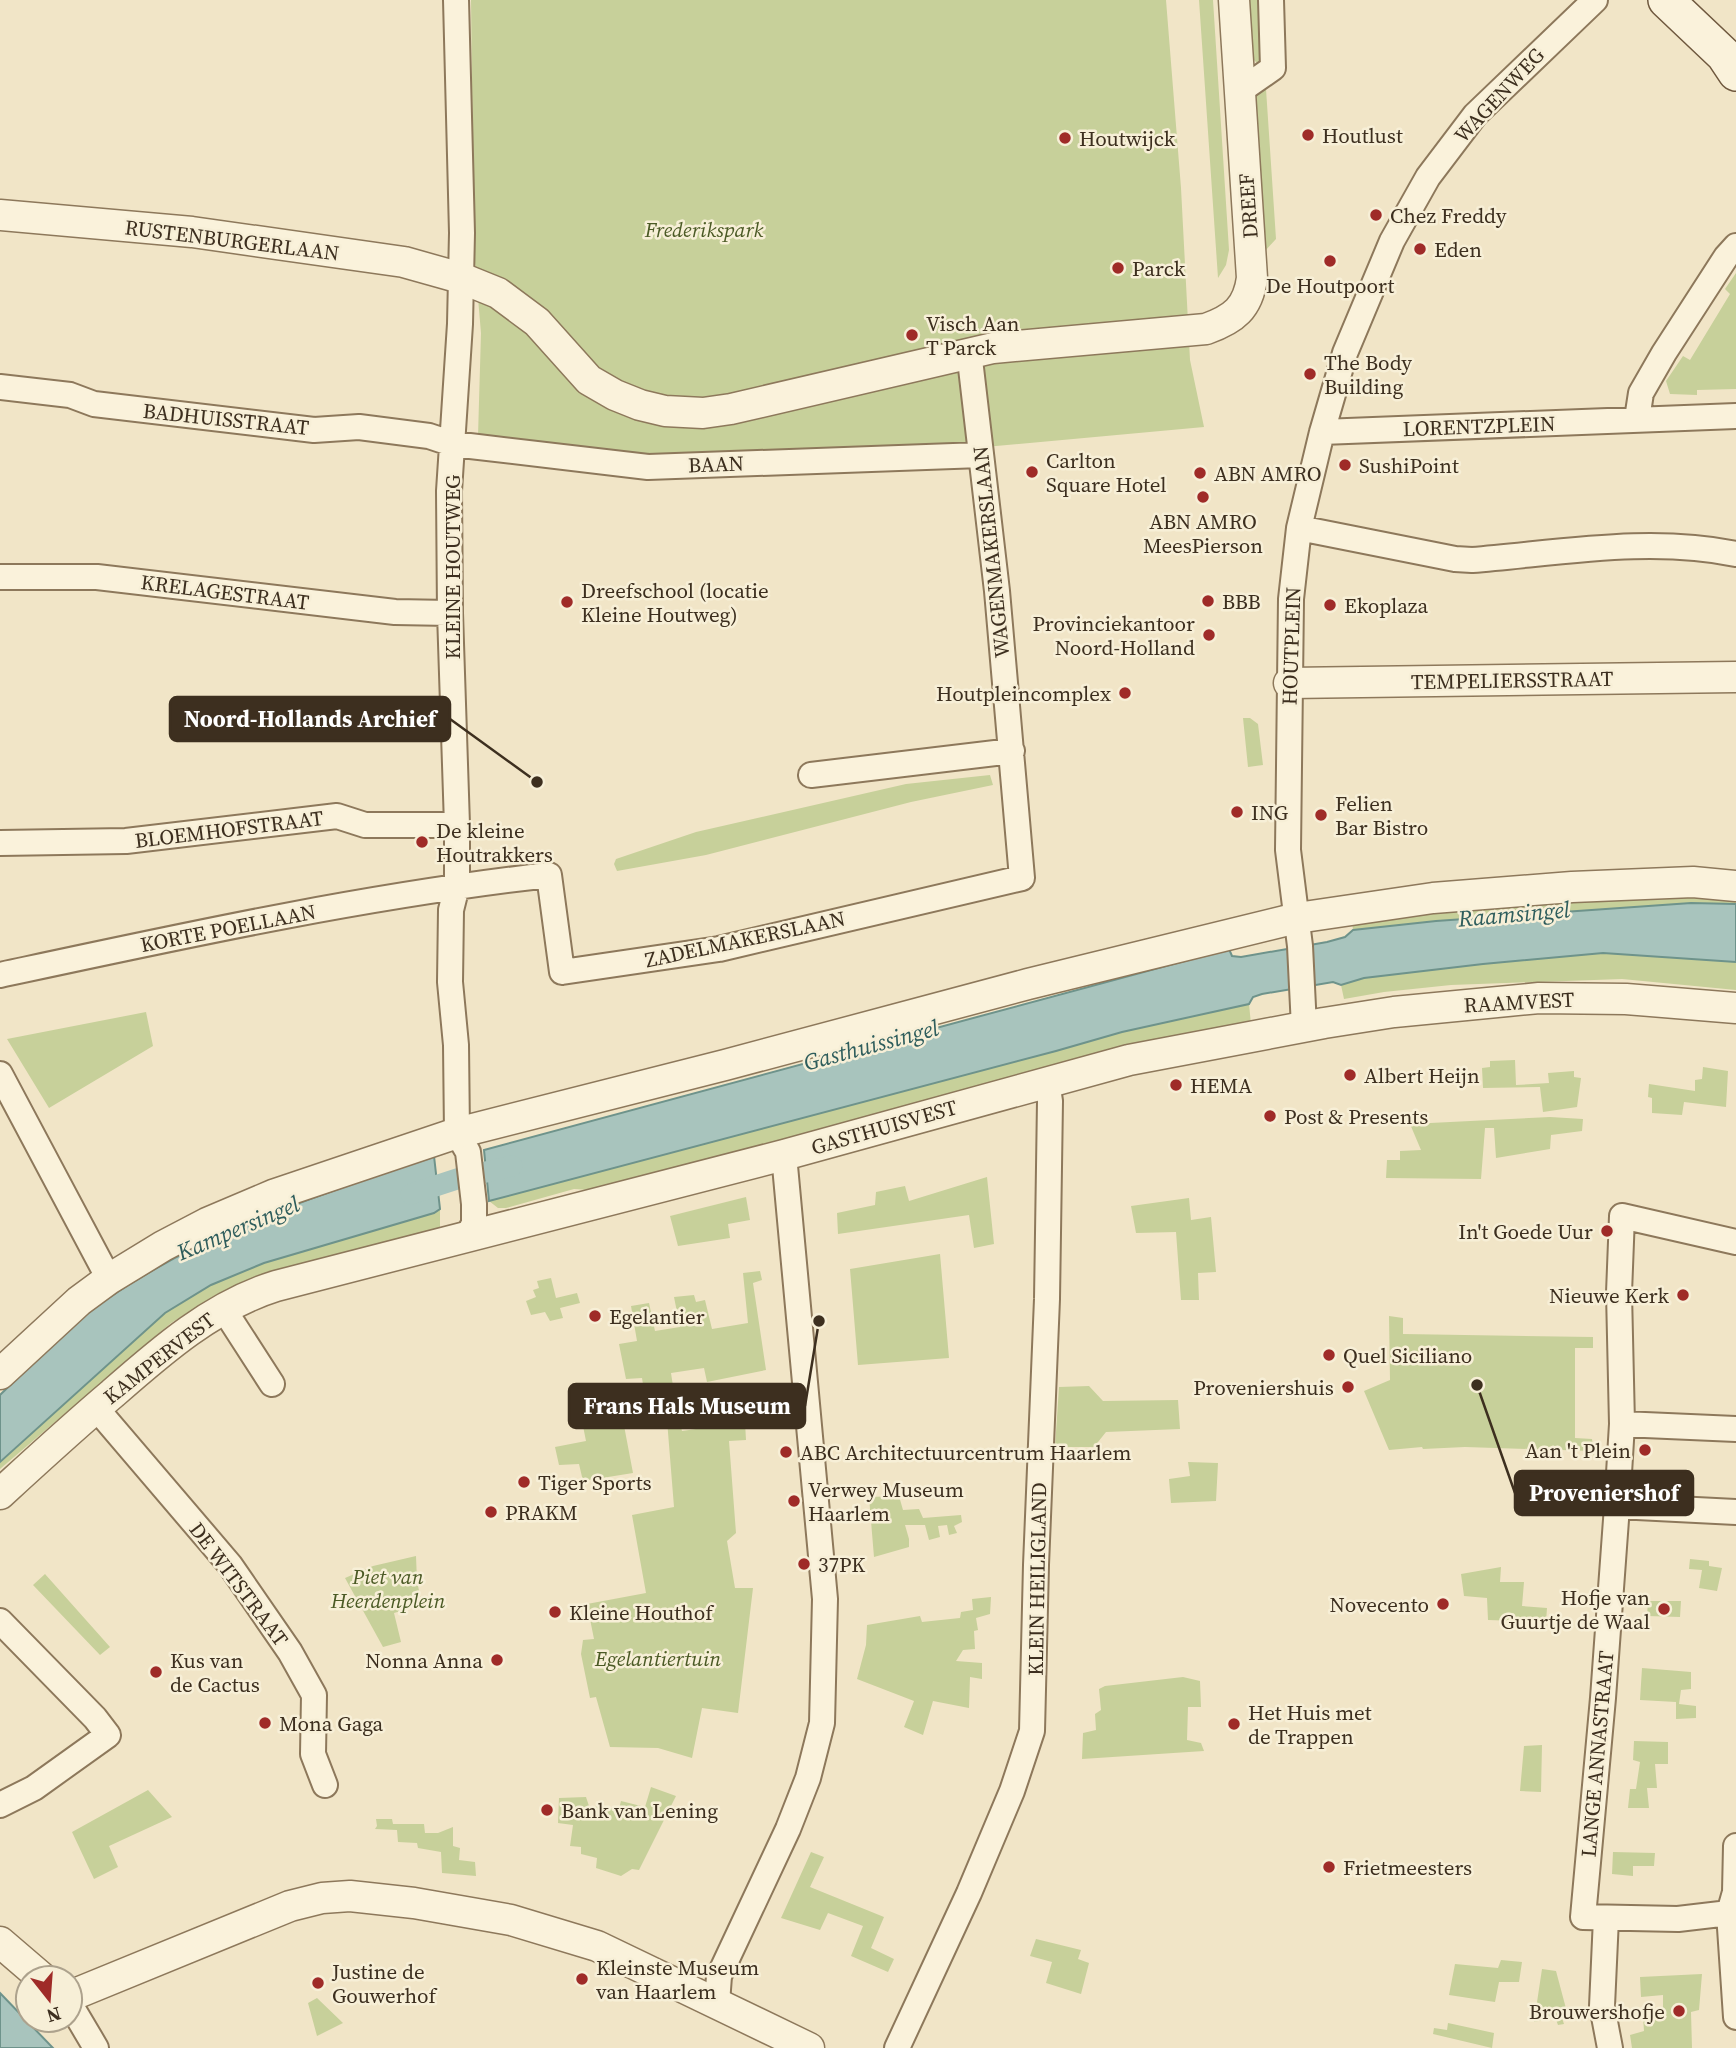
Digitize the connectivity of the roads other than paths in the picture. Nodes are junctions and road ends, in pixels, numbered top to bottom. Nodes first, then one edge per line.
1 (456, 0) edge
2 (1234, 0) edge
3 (1271, 0) edge
4 (1595, 0) edge
5 (1666, 0) edge
6 (1732, 63) edge
7 (1240, 91) junction
8 (0, 215) edge
9 (1736, 246) edge
10 (461, 278) junction
11 (1345, 353) joint
12 (967, 354) junction
13 (0, 387) edge
14 (1736, 416) edge
15 (1637, 419) junction
16 (1322, 432) junction
17 (453, 444) junction
18 (981, 455) junction
19 (1299, 528) junction
20 (1736, 554) edge
21 (0, 577) edge
22 (450, 613) junction
23 (1736, 677) edge
24 (1289, 683) junction
25 (1012, 751) junction
26 (811, 775) dead end
27 (457, 825) junction
28 (0, 843) edge
29 (549, 875) joint
30 (1022, 878) joint
31 (457, 886) junction
32 (1736, 886) edge
33 (1298, 932) junction
34 (0, 975) edge
35 (1736, 1008) edge
36 (1304, 1027) junction
37 (0, 1073) edge
38 (1046, 1082) junction
39 (462, 1142) junction
40 (784, 1155) junction
41 (467, 1238) junction
42 (1736, 1242) edge
43 (109, 1279) junction
44 (225, 1307) junction
45 (0, 1374) edge
46 (272, 1384) dead end
47 (96, 1408) junction
48 (1622, 1424) junction
49 (1736, 1429) edge
50 (0, 1494) edge
51 (1617, 1506) junction
52 (1736, 1512) edge
53 (0, 1620) edge
54 (325, 1785) dead end
55 (0, 1805) edge
56 (1736, 1846) edge
57 (1733, 1899) edge
58 (1594, 1918) junction
59 (0, 1942) edge
60 (0, 1963) edge
61 (26, 1964) edge
62 (14, 1976) edge
63 (84, 1990) edge
64 (717, 2003) junction
65 (1736, 2003) edge
66 (1736, 2017) edge
67 (84, 2028) edge
68 (96, 2048) edge
69 (809, 2048) edge
70 (897, 2048) edge
71 (1610, 2048) edge

1 - 10 street, KLEINE HOUTWEG
2 - 7 street, DREEF
3 - 7 street
4 - 11 street, WAGENWEG
5 - 6 main road
7 - 12 street, DREEF
8 - 10 street, RUSTENBURGERLAAN
9 - 15 street
10 - 12 street
10 - 17 street, KLEINE HOUTWEG
11 - 16 street, HOUTPLEIN
12 - 18 street, WAGENMAKERSLAAN
13 - 17 street, BADHUISSTRAAT
14 - 15 street, LORENTZPLEIN
15 - 16 street, LORENTZPLEIN
16 - 19 street, HOUTPLEIN
17 - 18 street, BAAN
17 - 22 street, KLEINE HOUTWEG
18 - 25 street, WAGENMAKERSLAAN
19 - 20 street
19 - 24 street, HOUTPLEIN
21 - 22 street, KRELAGESTRAAT
22 - 27 street, KLEINE HOUTWEG
23 - 24 street, TEMPELIERSSTRAAT
24 - 33 street, HOUTPLEIN
25 - 26 street
25 - 30 street, WAGENMAKERSLAAN
27 - 28 street, BLOEMHOFSTRAAT
27 - 31 street, KLEINE HOUTWEG
29 - 30 street, ZADELMAKERSLAAN
29 - 31 street, KORTE POELLAAN
31 - 34 street, KORTE POELLAAN
31 - 39 street, KLEINE HOUTWEG
32 - 33 street
33 - 36 street, HOUTPLEIN
33 - 39 street
35 - 36 street, RAAMVEST
36 - 38 street, GASTHUISVEST
37 - 43 street
38 - 40 street, GASTHUISVEST
38 - 70 street, KLEIN HEILIGLAND
39 - 41 street, KLEINE HOUTWEG
39 - 43 street
40 - 41 street, GASTHUISVEST
40 - 64 street
41 - 44 street, KAMPERVEST
42 - 48 street, LANGE ANNASTRAAT
43 - 45 street
44 - 46 street
44 - 47 street, KAMPERVEST
47 - 50 street, KAMPERVEST
47 - 54 street, DE WITSTRAAT
48 - 49 street
48 - 51 street, LANGE ANNASTRAAT
51 - 52 street
51 - 58 street, LANGE ANNASTRAAT
53 - 55 street
56 - 57 street
57 - 58 street
57 - 65 street
58 - 71 street, LANGE ANNASTRAAT
59 - 61 street
60 - 62 street
63 - 64 street
64 - 69 street
65 - 66 street
67 - 68 street

